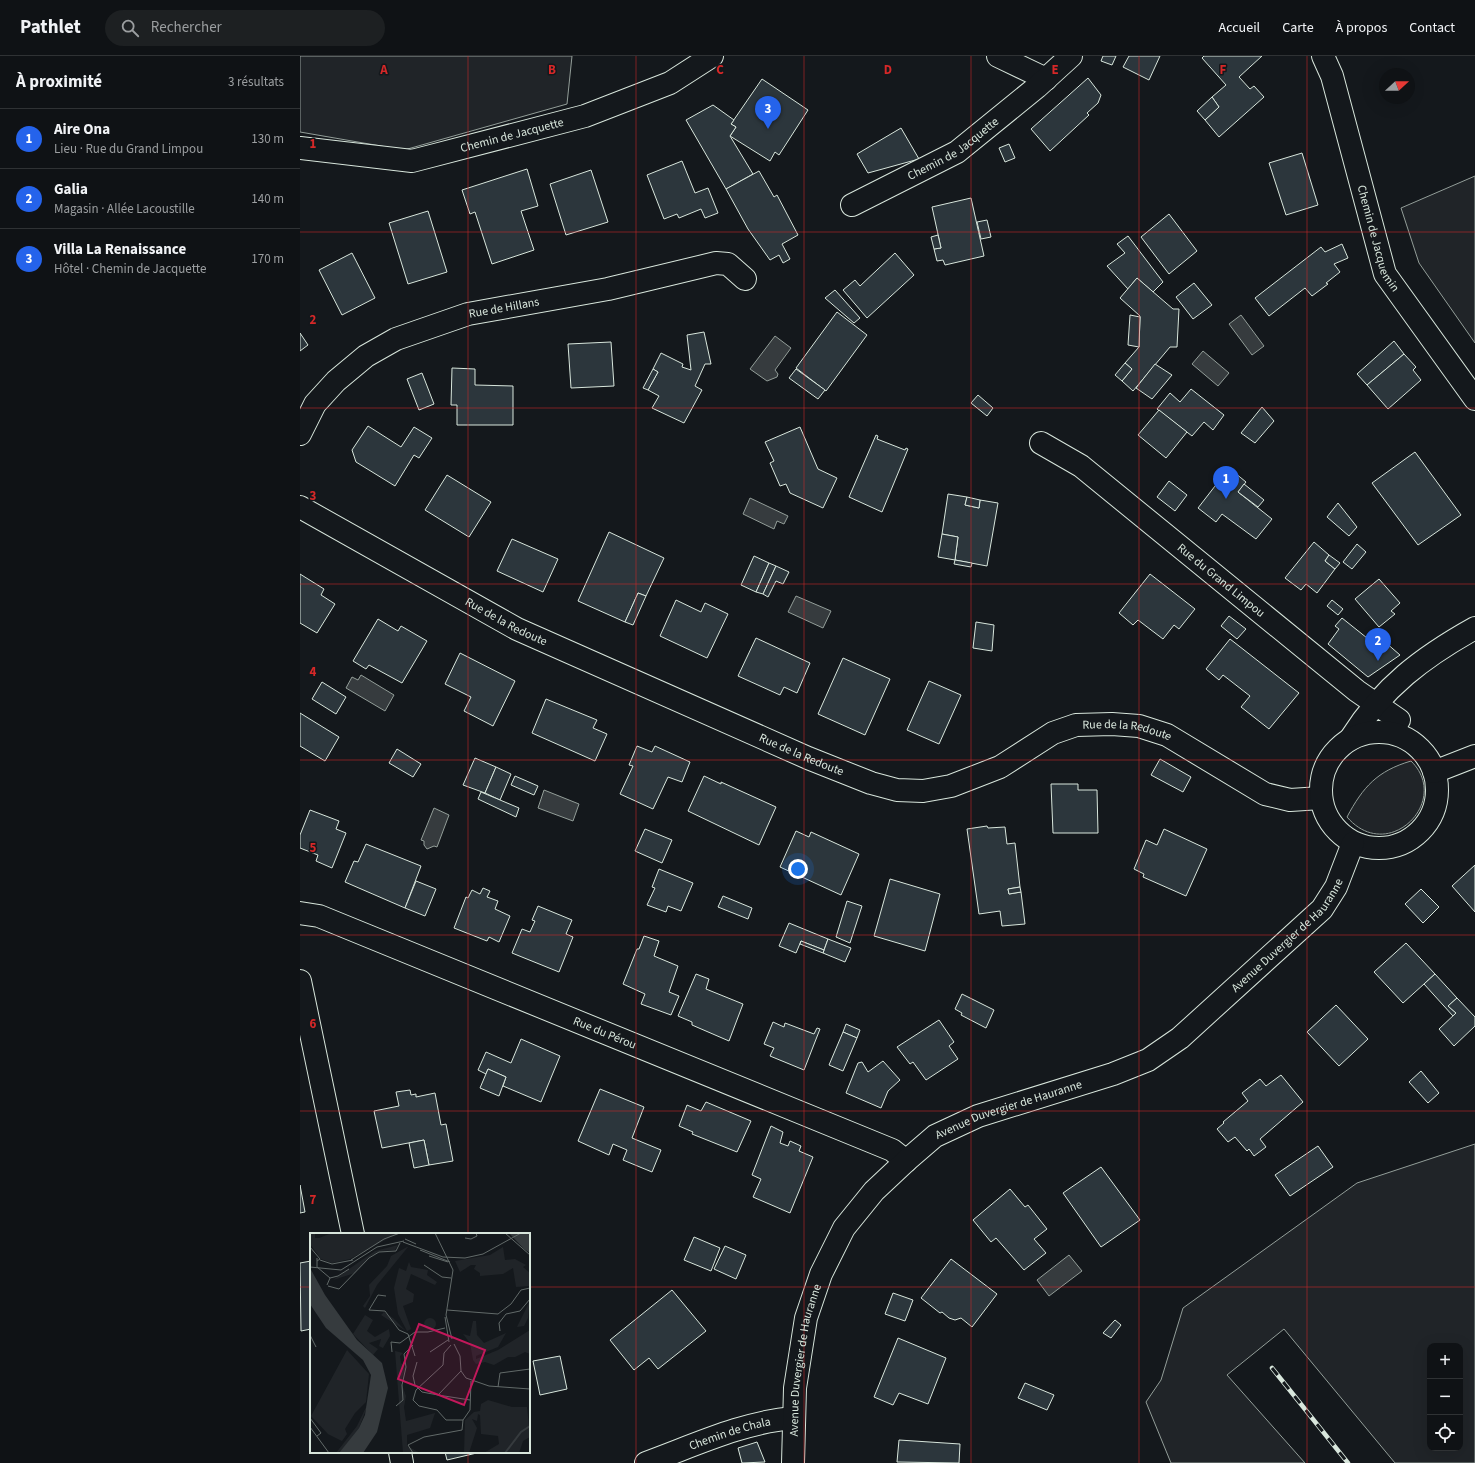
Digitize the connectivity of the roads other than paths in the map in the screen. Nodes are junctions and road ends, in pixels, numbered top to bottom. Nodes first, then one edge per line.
1 (712, 56) edge
2 (998, 56) edge
3 (1071, 56) edge
4 (1323, 56) edge
5 (1046, 80) junction
6 (300, 148) edge
7 (852, 205) dead end
8 (745, 279) dead end
9 (1475, 399) edge
10 (300, 434) edge
11 (1041, 443) dead end
12 (300, 507) edge
13 (1475, 628) edge
14 (1408, 672) junction
15 (1375, 704) junction
16 (1400, 728) junction
17 (1351, 738) junction
18 (1475, 756) edge
19 (1434, 772) junction
20 (1321, 798) junction
21 (1353, 843) junction
22 (300, 913) edge
23 (300, 981) edge
24 (906, 1161) junction
25 (353, 1233) edge
26 (793, 1418) junction
27 (400, 1453) edge
28 (402, 1463) edge
29 (646, 1463) edge
30 (793, 1463) edge

1 - 6 street, Chemin de Jacquette
2 - 5 street
3 - 5 street, Chemin de Jacquette
4 - 9 street, Chemin de Jacquemin
5 - 7 street, Chemin de Jacquette
8 - 10 street, Rue de Hillans
11 - 15 street, Rue du Grand Limpou
12 - 20 street, Rue de la Redoute
13 - 14 street
14 - 15 street
14 - 16 street
15 - 16 street, Rue du Grand Limpou
15 - 17 street
16 - 17 street
16 - 19 street
17 - 20 street
18 - 19 street
19 - 21 street
20 - 21 street
21 - 24 street, Avenue Duvergier de Hauranne
22 - 24 street, Rue du Pérou
23 - 25 street
24 - 26 street, Avenue Duvergier de Hauranne
26 - 29 street, Chemin de Chala
26 - 30 street, Avenue Duvergier de Hauranne
27 - 28 street

